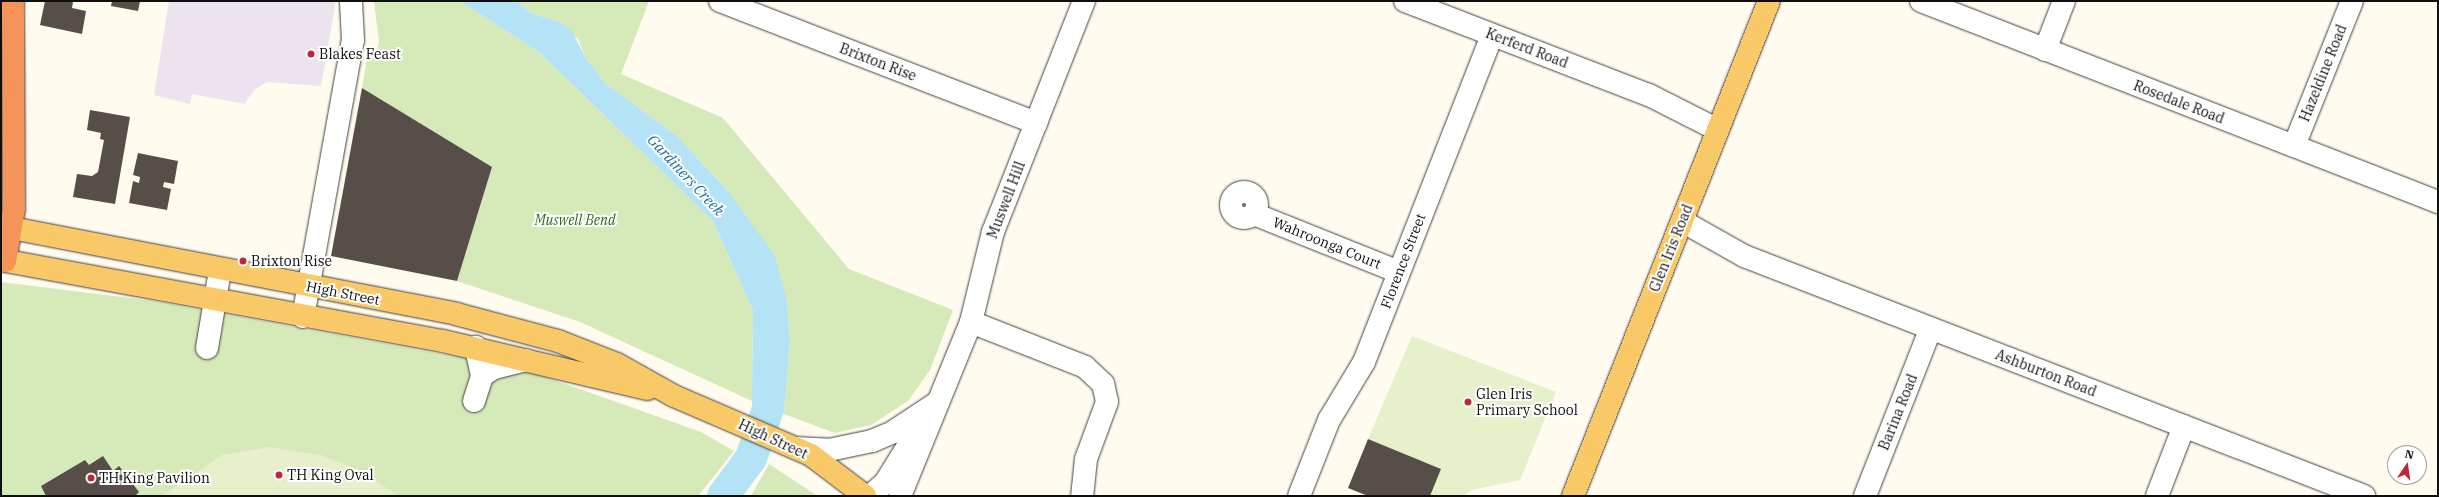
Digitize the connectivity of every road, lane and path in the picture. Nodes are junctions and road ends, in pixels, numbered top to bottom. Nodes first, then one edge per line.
1 (13, 1) edge
2 (351, 1) edge
3 (720, 1) edge
4 (1084, 1) edge
5 (1405, 1) edge
6 (1769, 1) edge
7 (1921, 1) edge
8 (2064, 1) edge
9 (2352, 1) edge
10 (1492, 35) junction
11 (2045, 50) junction
12 (1721, 121) junction
13 (1036, 123) junction
14 (2294, 146) junction
15 (2438, 202) edge
16 (1254, 214) dead end
17 (6, 227) edge
18 (1678, 230) junction
19 (3, 261) edge
20 (220, 270) junction
21 (1400, 272) junction
22 (306, 286) junction
23 (215, 301) junction
24 (303, 317) junction
25 (970, 322) junction
26 (1931, 328) junction
27 (476, 347) junction
28 (207, 348) dead end
29 (526, 360) junction
30 (482, 376) junction
31 (674, 396) junction
32 (474, 401) dead end
33 (938, 402) junction
34 (2184, 426) junction
35 (788, 444) junction
36 (1302, 490) edge
37 (865, 496) edge
38 (870, 496) edge
39 (900, 496) edge
40 (1082, 496) edge
41 (1573, 496) edge
42 (1865, 496) edge
43 (2157, 496) edge
44 (2364, 496) edge

1 - 17 highway
2 - 22 street
3 - 13 street, Brixton Rise
4 - 13 street, Muswell Hill
5 - 10 street, Kerferd Road
6 - 12 main road, Glen Iris Road
7 - 11 street, Rosedale Road
8 - 11 street
9 - 14 street, Hazeldine Road
10 - 12 street, Kerferd Road
10 - 21 street, Florence Street
11 - 14 street, Rosedale Road
12 - 18 main road, Glen Iris Road
13 - 25 street, Muswell Hill
14 - 15 street, Rosedale Road
16 - 21 street, Wahroonga Court
17 - 19 highway
17 - 20 main road, High Street
18 - 26 street, Ashburton Road
18 - 41 main road, Glen Iris Road
19 - 23 main road, High Street
20 - 22 main road, High Street
20 - 23 street
21 - 36 street, Florence Street
22 - 24 street
22 - 31 main road, High Street
23 - 24 main road, High Street
23 - 28 street
24 - 27 main road, High Street
25 - 33 street, Muswell Hill
25 - 40 street
26 - 34 street, Ashburton Road
26 - 42 street, Barina Road
27 - 29 main road, High Street
27 - 30 street
29 - 30 street
29 - 31 main road, High Street
30 - 32 street
31 - 35 main road, High Street
33 - 35 street
33 - 38 street, Muswell Hill
33 - 39 street, Muswell Hill
34 - 43 street
34 - 44 street, Ashburton Road
35 - 37 main road, High Street

